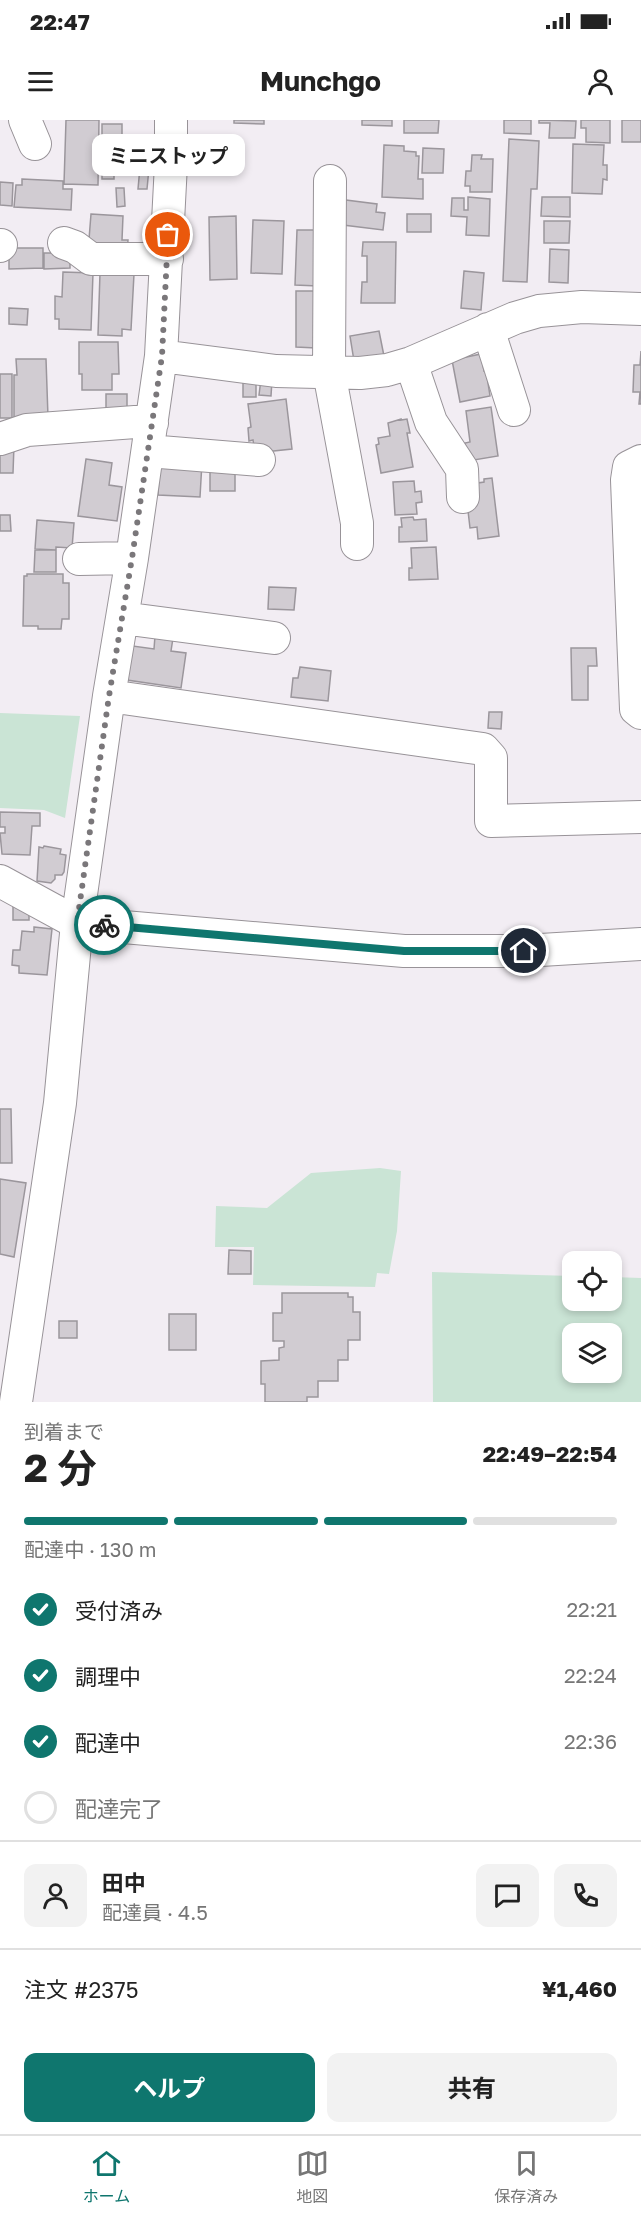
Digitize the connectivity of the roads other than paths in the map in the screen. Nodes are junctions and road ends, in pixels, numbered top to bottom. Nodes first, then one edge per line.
1 (171, 120) edge
2 (330, 181) dead end
3 (64, 243) dead end
4 (166, 259) junction
5 (641, 309) edge
6 (488, 329) junction
7 (162, 356) junction
8 (411, 363) junction
9 (329, 372) junction
10 (514, 410) dead end
11 (150, 437) junction
12 (0, 439) edge
13 (259, 460) dead end
14 (641, 460) edge
15 (471, 478) dead end
16 (357, 544) dead end
17 (132, 558) junction
18 (79, 560) dead end
19 (122, 618) junction
20 (274, 638) dead end
21 (637, 639) edge
22 (109, 696) junction
23 (641, 713) edge
24 (641, 817) edge
25 (0, 880) edge
26 (77, 923) junction
27 (641, 944) edge
28 (16, 1402) edge

1 - 4 street
2 - 9 street
3 - 4 street
4 - 7 street
5 - 6 street
6 - 8 street
6 - 10 street
7 - 9 street
7 - 11 street
8 - 9 street
8 - 15 street
9 - 16 street
11 - 12 street
11 - 13 street
11 - 17 street
14 - 21 street
17 - 18 street
17 - 19 street
19 - 20 street
19 - 22 street
21 - 23 street
22 - 24 street
22 - 26 street
25 - 26 street
26 - 27 street
26 - 28 street

